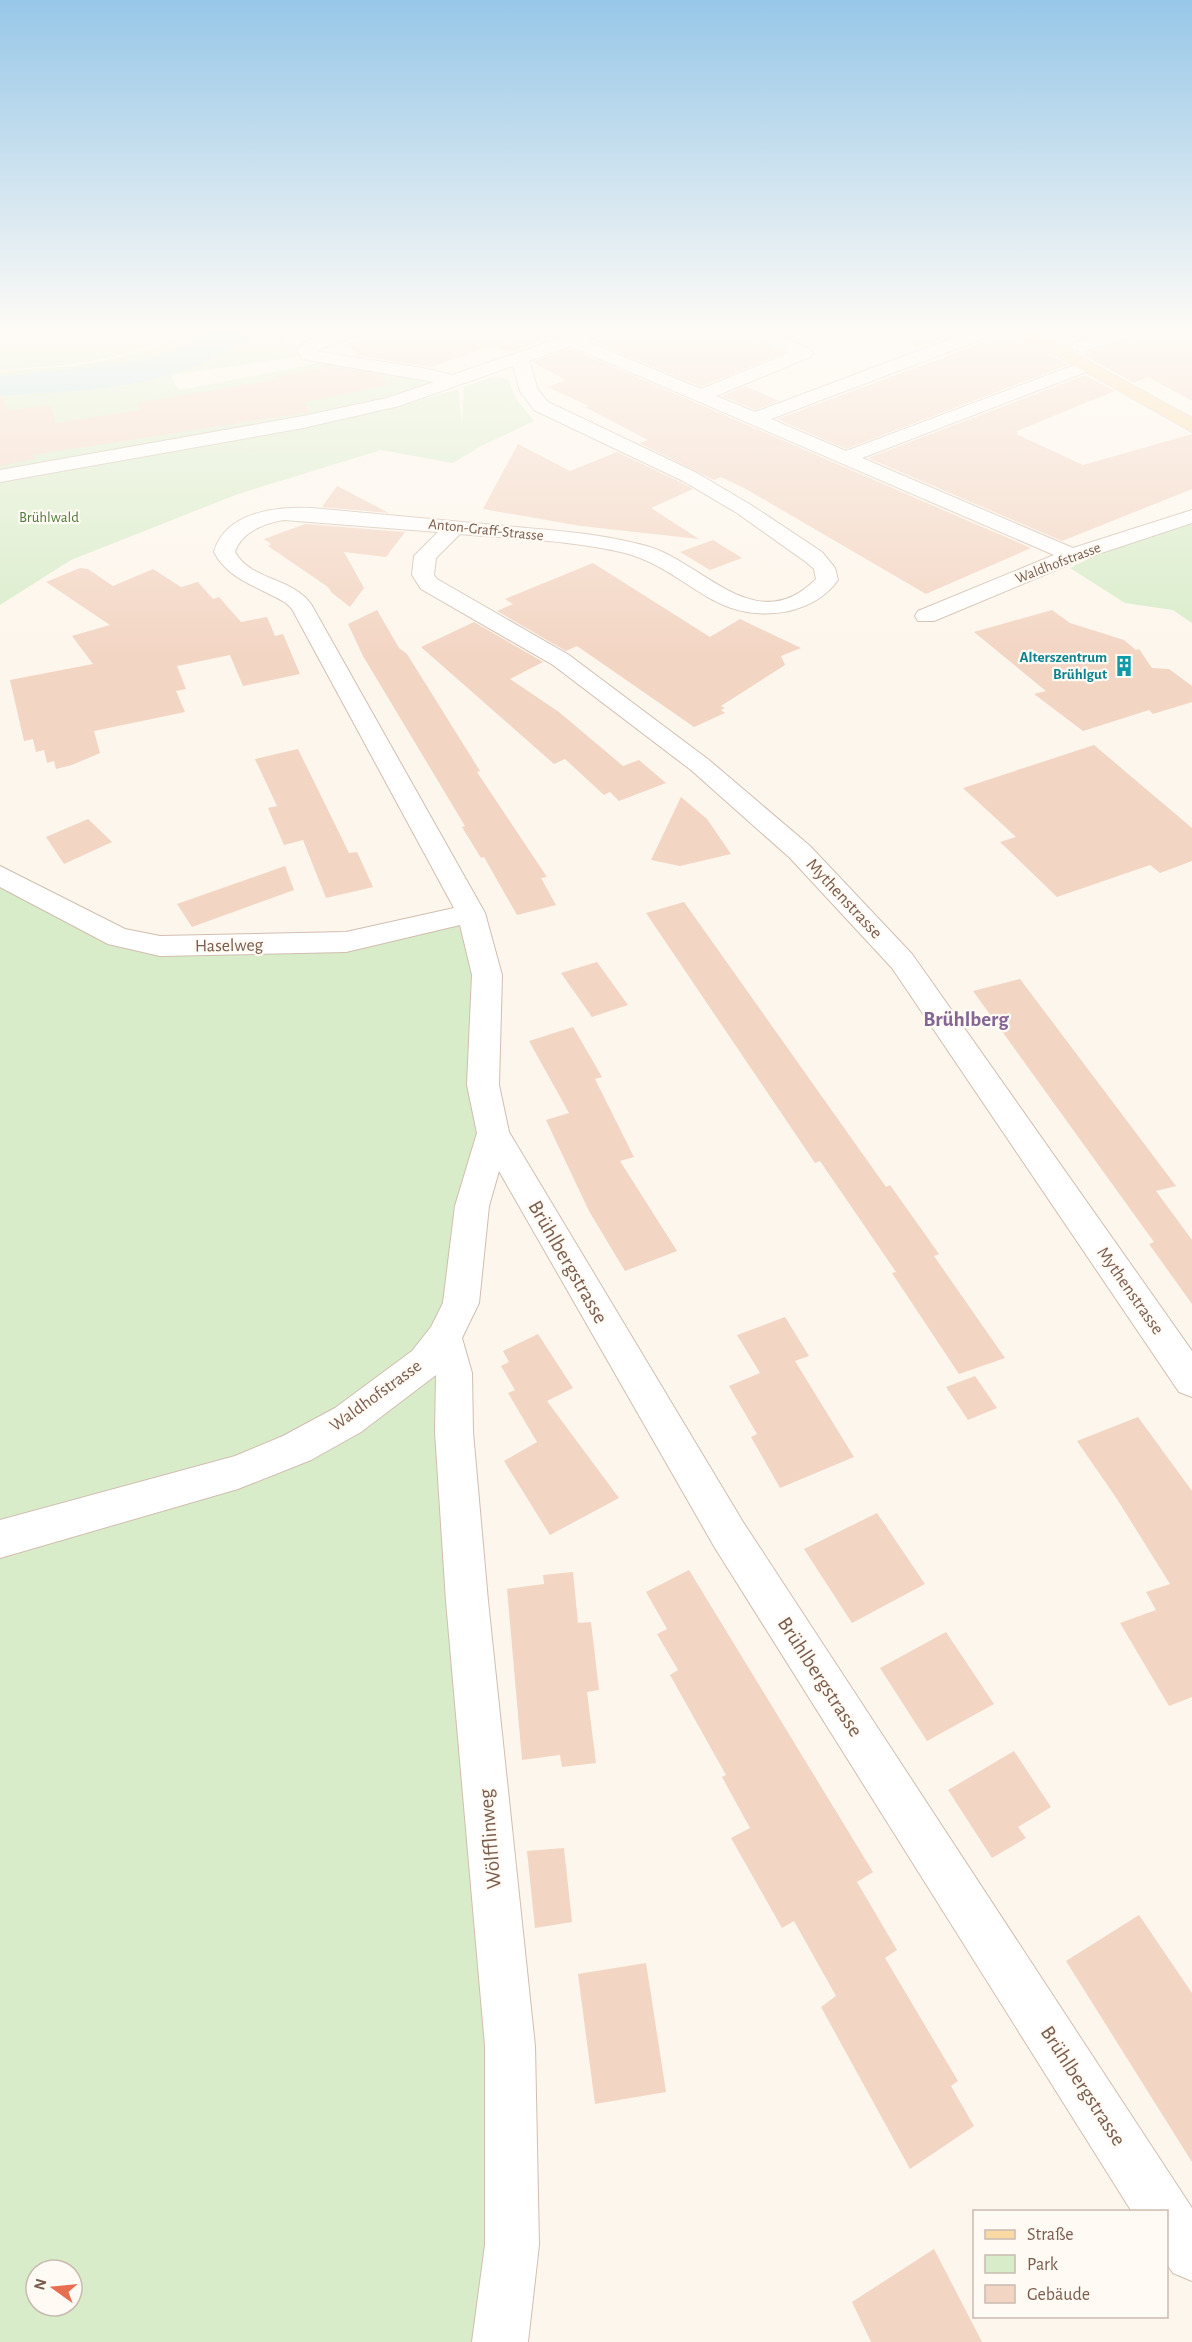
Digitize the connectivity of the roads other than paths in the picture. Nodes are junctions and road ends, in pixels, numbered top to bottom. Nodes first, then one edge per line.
1 (206, 439) edge
2 (612, 439) edge
3 (800, 439) edge
4 (896, 439) edge
5 (845, 459) junction
6 (0, 476) edge
7 (1192, 516) edge
8 (456, 527) junction
9 (1072, 555) junction
10 (926, 616) dead end
11 (0, 875) edge
12 (471, 913) junction
13 (487, 1031) joint
14 (493, 1133) junction
15 (444, 1338) junction
16 (1192, 1381) edge
17 (0, 1539) edge
18 (1162, 2210) edge
19 (1168, 2218) edge
20 (1192, 2254) edge
21 (500, 2342) edge

1 - 6 street
2 - 8 street, Anton-Graff-Strasse
3 - 5 street
4 - 5 street
5 - 9 street
7 - 9 street, Waldhofstrasse
8 - 12 street, Anton-Graff-Strasse
8 - 16 street, Mythenstrasse
9 - 10 street, Waldhofstrasse
11 - 12 street, Haselweg
12 - 13 street, Anton-Graff-Strasse
13 - 14 street, Waldhofstrasse
14 - 15 street, Waldhofstrasse
14 - 18 street, Brühlbergstrasse
15 - 17 street, Waldhofstrasse
15 - 21 street, Wölfflinweg
19 - 20 street

